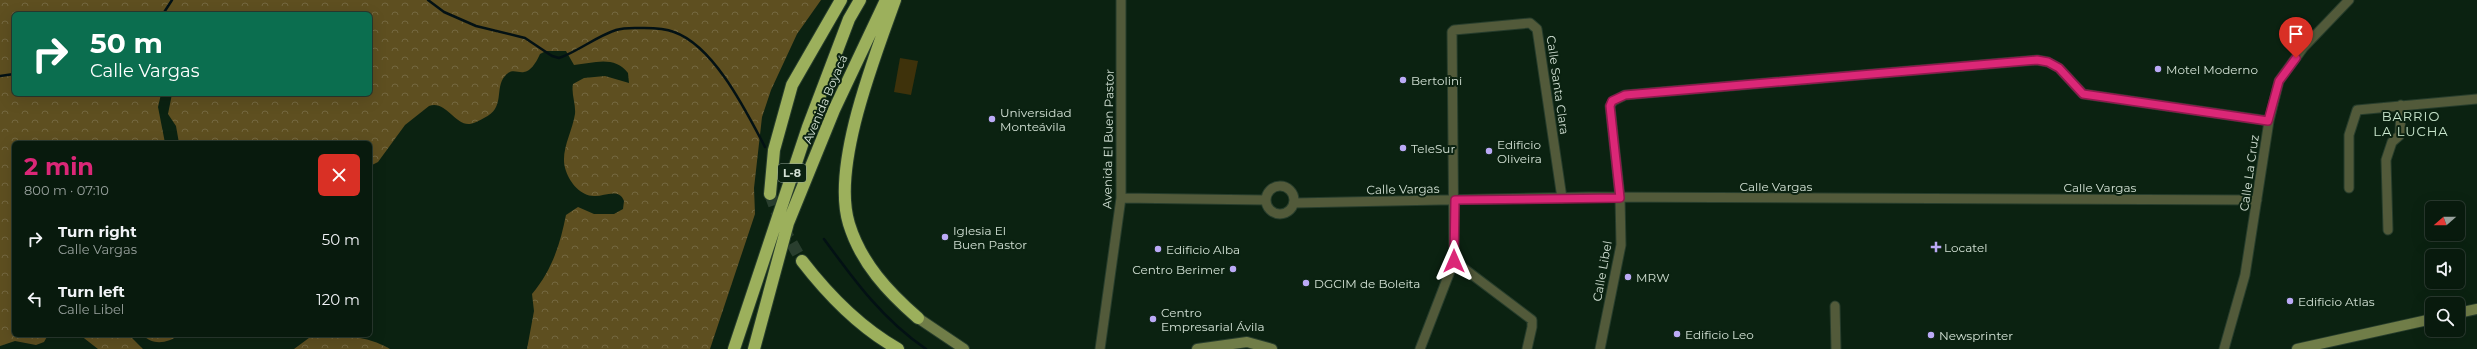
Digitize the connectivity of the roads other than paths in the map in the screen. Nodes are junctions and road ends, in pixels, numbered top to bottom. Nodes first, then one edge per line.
1 (841, 0) edge
2 (860, 0) edge
3 (886, 0) edge
4 (895, 0) edge
5 (1121, 0) edge
6 (2349, 0) edge
7 (2477, 100) edge
8 (2401, 105) junction
9 (2268, 121) junction
10 (2350, 188) dead end
11 (770, 194) tunnel mouth
12 (1121, 198) junction
13 (1562, 198) junction
14 (1620, 198) junction
15 (1265, 200) junction
16 (1455, 200) junction
17 (2257, 200) junction
18 (1294, 203) junction
19 (2388, 230) dead end
20 (802, 261) tunnel mouth
21 (1454, 261) junction
22 (1835, 306) dead end
23 (2477, 309) edge
24 (2465, 312) edge
25 (918, 318) joint
26 (2425, 321) edge
27 (734, 349) edge
28 (754, 349) edge
29 (898, 349) edge
30 (964, 349) edge
31 (1100, 349) edge
32 (1197, 349) edge
33 (1272, 349) edge
34 (1420, 349) edge
35 (1527, 349) edge
36 (1600, 349) edge
37 (1836, 349) edge
38 (2224, 349) edge
39 (2297, 349) edge

1 - 11 highway
2 - 27 highway, Avenida Boyacá / L-8
3 - 28 highway, Avenida Boyacá / L-8
4 - 25 highway
5 - 12 street, Avenida El Buen Pastor
6 - 9 street, Calle La Cruz
7 - 8 street
8 - 10 street
8 - 19 street
9 - 14 street, Calle Libel
9 - 17 street, Calle La Cruz
12 - 15 street
12 - 31 street, Avenida El Buen Pastor
13 - 14 street, Calle Vargas
13 - 16 street, Calle Vargas
13 - 16 street, Calle Santa Clara
14 - 17 street, Calle Vargas
14 - 36 street, Calle Libel
15 - 18 street
15 - 18 street
16 - 18 street, Calle Vargas
16 - 21 street, Calle Santa Clara
17 - 38 street, Calle La Cruz
20 - 29 highway
21 - 34 street, Calle Santa Clara
21 - 35 street
22 - 37 street
23 - 24 street
25 - 30 street
26 - 39 street
32 - 33 street

